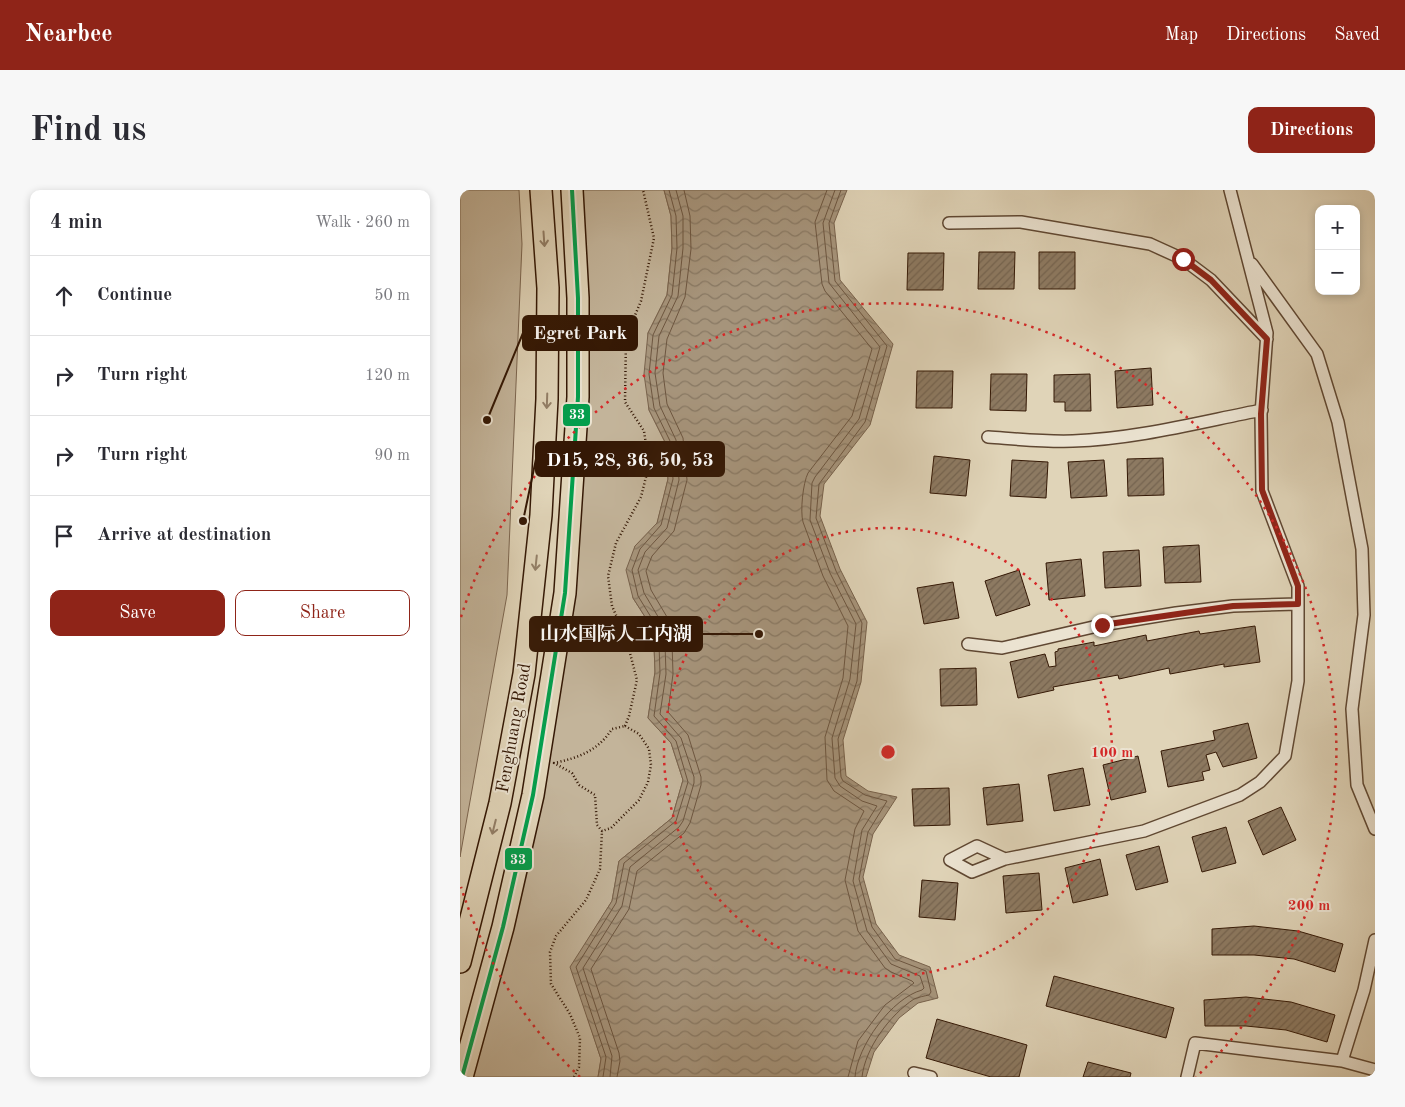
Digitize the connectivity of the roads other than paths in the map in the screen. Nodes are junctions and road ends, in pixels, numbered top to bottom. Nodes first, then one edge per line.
1 (541, 190) edge
2 (572, 190) edge
3 (1230, 190) edge
4 (949, 223) dead end
5 (1248, 259) junction
6 (1267, 339) junction
7 (1262, 410) junction
8 (988, 436) dead end
9 (1298, 604) junction
10 (968, 644) dead end
11 (1375, 828) edge
12 (1005, 859) dead end
13 (1375, 940) edge
14 (460, 962) edge
15 (1342, 1061) junction
16 (1375, 1070) edge
17 (914, 1073) dead end
18 (462, 1077) edge
19 (931, 1077) edge
20 (1187, 1077) edge

1 -> 14 highway, Fenghuang Road
2 - 18 highway, Fenghuang Road
3 - 5 street
4 - 6 street
5 - 6 street
5 - 11 street
6 - 7 street
7 - 8 street
7 - 9 street
9 - 10 street
9 - 12 street
13 - 15 street
15 - 16 street
15 - 20 street
17 - 19 street

